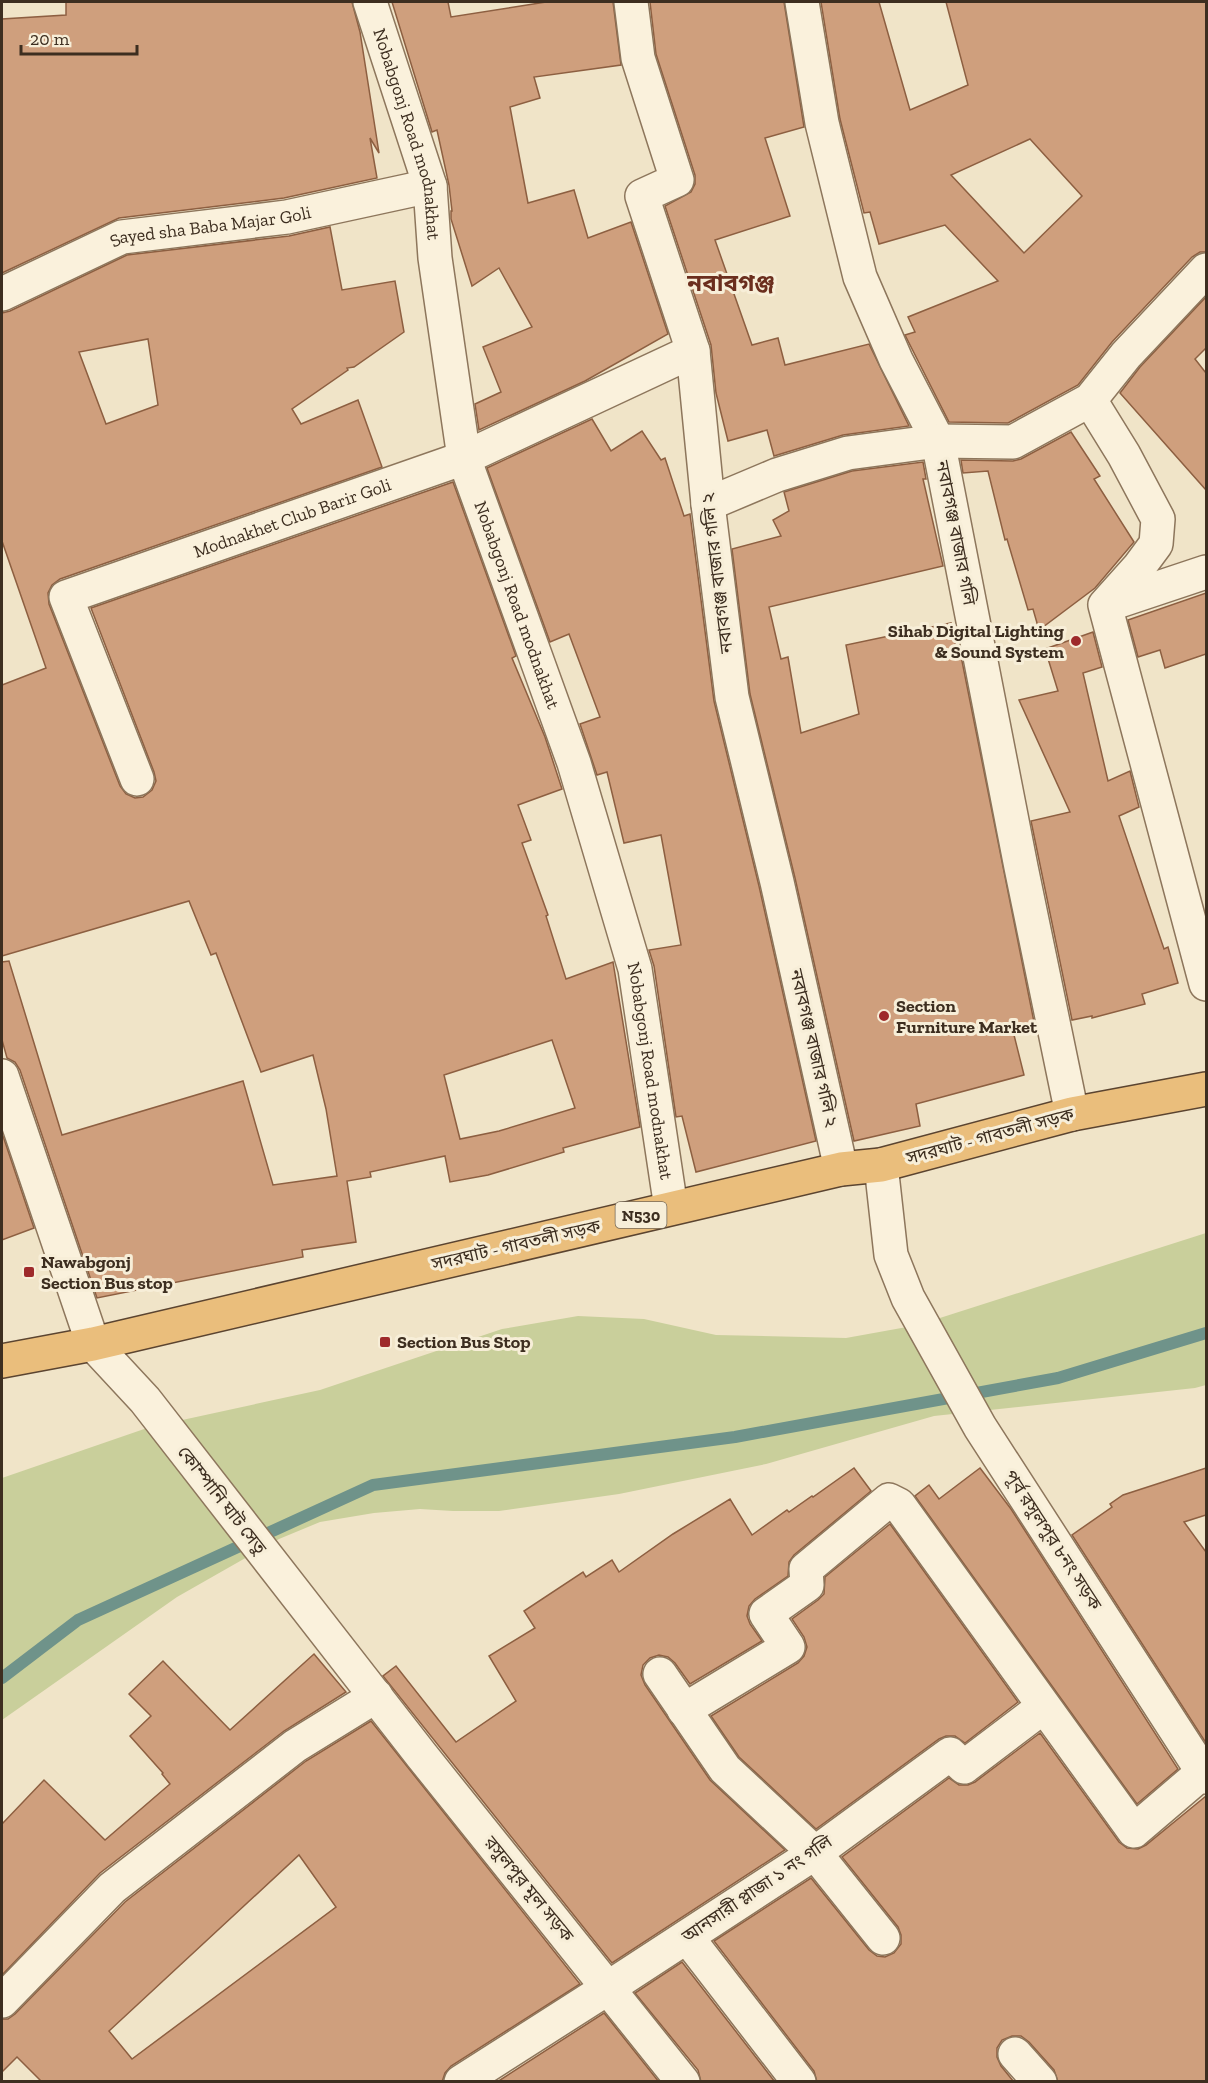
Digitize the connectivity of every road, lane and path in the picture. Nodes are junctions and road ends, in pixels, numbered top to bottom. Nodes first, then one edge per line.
1 (370, 2) edge
2 (631, 2) edge
3 (802, 2) edge
4 (430, 186) junction
5 (1206, 270) edge
6 (2, 294) edge
7 (693, 351) junction
8 (1090, 400) junction
9 (938, 441) junction
10 (464, 458) junction
11 (708, 504) junction
12 (1206, 572) edge
13 (1105, 605) junction
14 (136, 779) dead end
15 (1206, 984) edge
16 (2, 1076) edge
17 (1206, 1089) edge
18 (1072, 1114) junction
19 (881, 1165) junction
20 (841, 1169) junction
21 (671, 1208) junction
22 (93, 1344) junction
23 (2, 1361) edge
24 (299, 1599) joint
25 (660, 1674) dead end
26 (376, 1696) junction
27 (1043, 1707) junction
28 (684, 1710) junction
29 (1205, 1774) edge
30 (815, 1852) junction
31 (687, 1937) junction
32 (883, 1938) dead end
33 (609, 1988) junction
34 (2, 2001) edge
35 (1015, 2054) dead end
36 (463, 2081) edge
37 (682, 2082) edge
38 (800, 2082) edge
39 (1040, 2082) edge

1 - 4 street, Nobabgonj Road modnakhat
2 - 7 street, নবাবগঞ্জ বাজার গলি ২
3 - 9 street, নবাবগঞ্জ বাজার গলি
4 - 6 street, Sayed sha Baba Majar Goli
4 - 10 street, Nobabgonj Road modnakhat
5 - 8 street
7 - 10 street, Modnakhet Club Barir Goli
7 - 11 street, নবাবগঞ্জ বাজার গলি ২
8 - 9 street
8 - 13 street
9 - 11 street
9 - 18 street, নবাবগঞ্জ বাজার গলি
10 - 14 street, Modnakhet Club Barir Goli
10 - 21 street, Nobabgonj Road modnakhat
11 - 20 street, নবাবগঞ্জ বাজার গলি ২
12 - 13 street
13 - 15 street
16 - 22 street
17 - 18 highway, সদরঘাট - গাবতলী সড়ক / N530
18 - 19 highway, সদরঘাট - গাবতলী সড়ক / N530
19 - 20 highway, সদরঘাট - গাবতলী সড়ক / N530
19 - 29 street, পূর্ব রসুলপুর ৮নং সড়ক
20 - 21 highway, সদরঘাট - গাবতলী সড়ক / N530
21 - 22 highway, সদরঘাট - গাবতলী সড়ক / N530
22 - 23 highway, সদরঘাট - গাবতলী সড়ক / N530
22 - 24 street, কোম্পানি ঘাট সেতু
24 - 26 street, রসুলপুর মূল সড়ক
25 - 28 street
26 - 33 street, রসুলপুর মূল সড়ক
26 - 34 street
27 - 28 street
27 - 29 street
27 - 30 street, আনসারী প্লাজা ১ নং গলি
28 - 30 street
30 - 31 street, আনসারী প্লাজা ১ নং গলি
30 - 32 street
31 - 33 street, আনসারী প্লাজা ১ নং গলি
31 - 38 street
33 - 36 street, আনসারী প্লাজা ১ নং গলি
33 - 37 street, রসুলপুর মূল সড়ক
35 - 39 street

